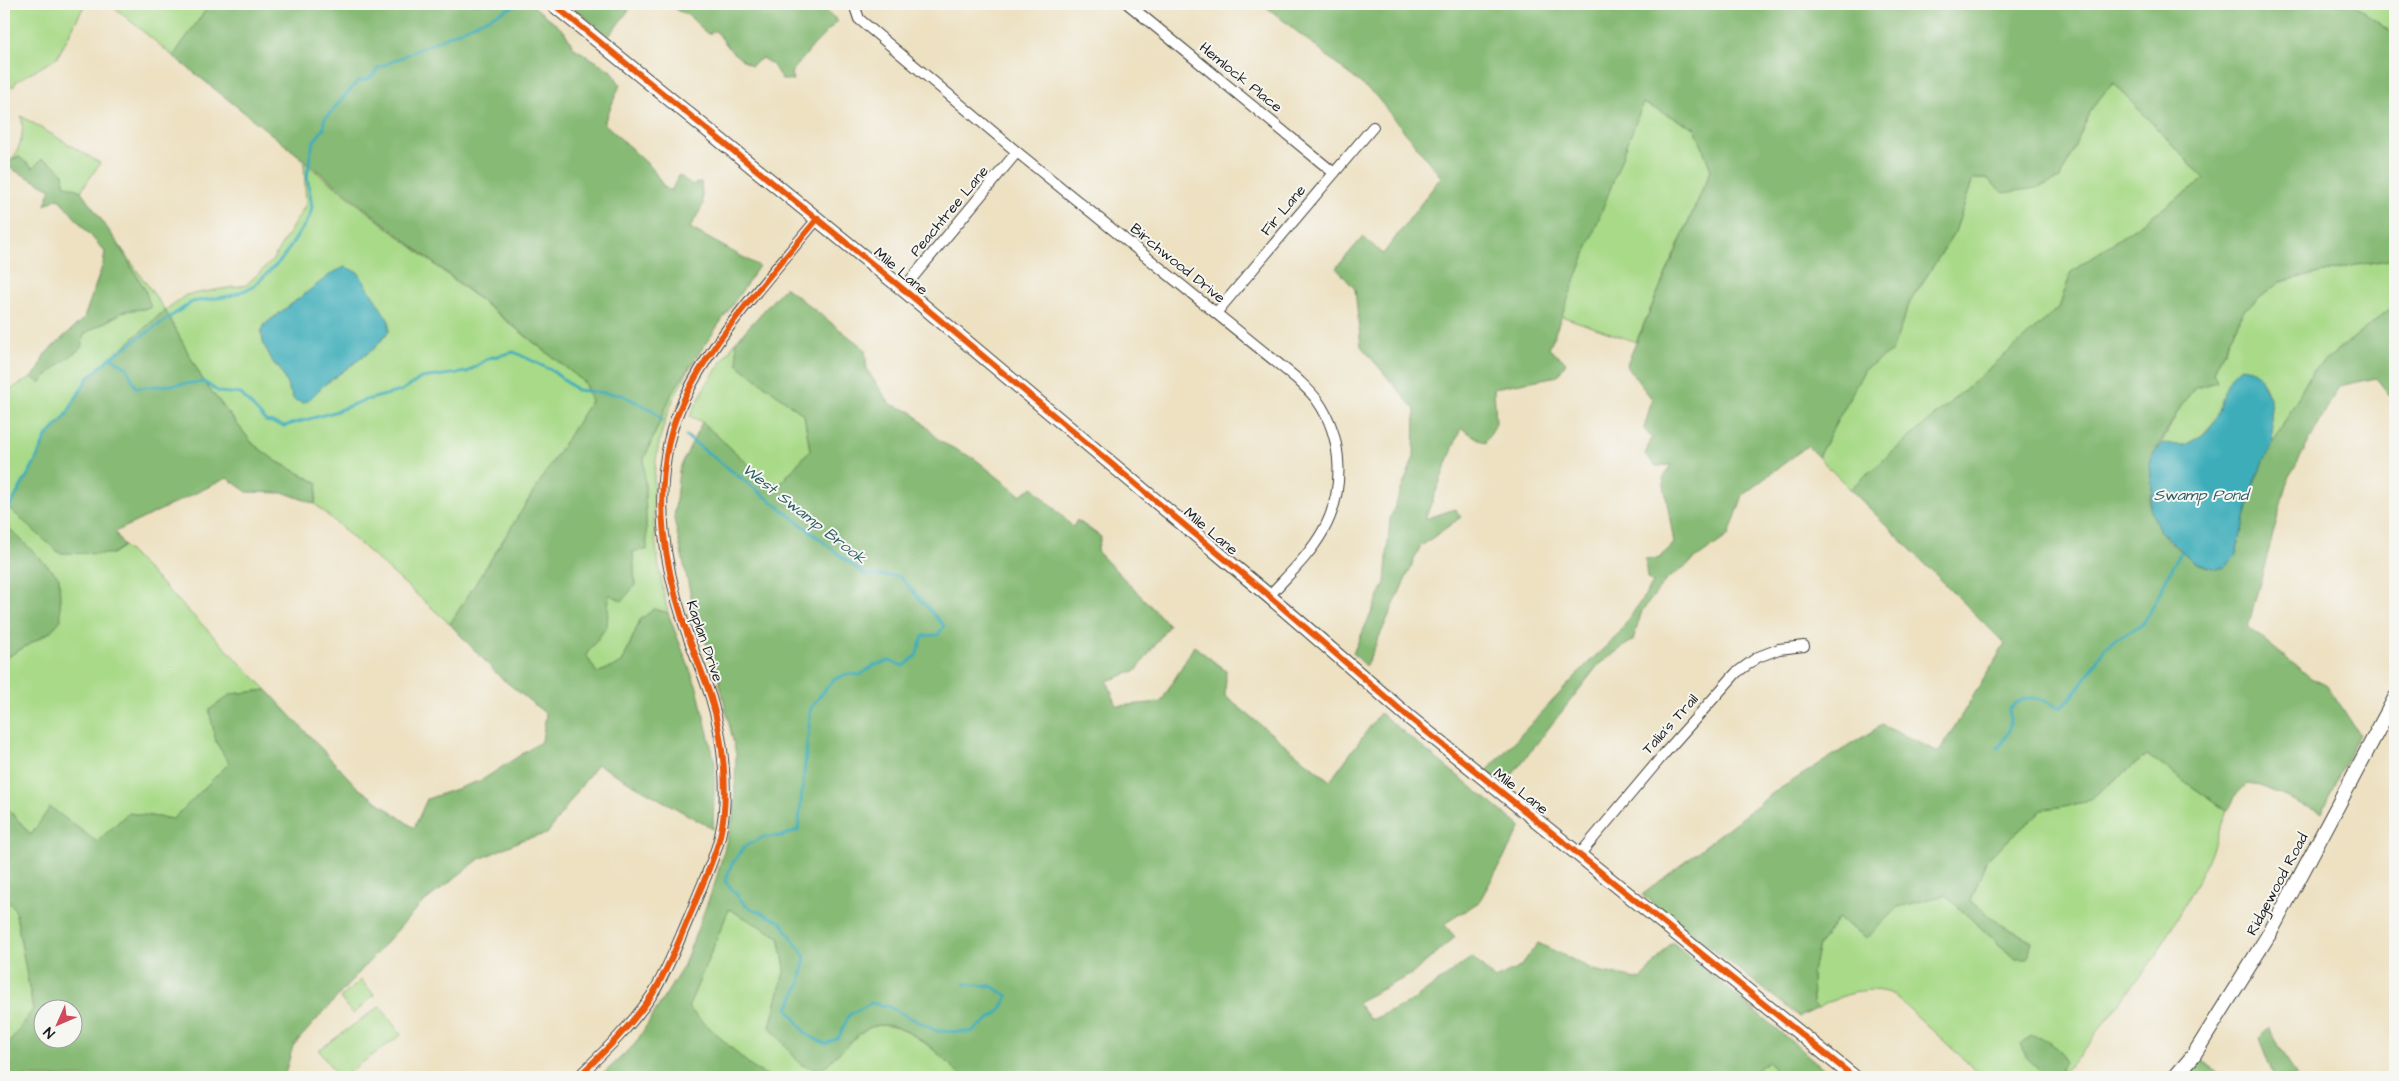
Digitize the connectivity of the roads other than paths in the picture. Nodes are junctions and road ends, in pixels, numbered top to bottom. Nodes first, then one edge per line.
1 (553, 4) edge
2 (854, 4) edge
3 (1128, 4) edge
4 (1373, 127) dead end
5 (1017, 152) junction
6 (1334, 173) junction
7 (818, 218) junction
8 (903, 289) junction
9 (1216, 313) junction
10 (1269, 596) junction
11 (1804, 646) dead end
12 (2395, 698) edge
13 (1580, 854) junction
14 (578, 1077) edge
15 (1854, 1077) edge
16 (2175, 1077) edge

1 - 7 street, Mile Lane
2 - 5 street, Birchwood Drive
3 - 6 street, Hemlock Place
4 - 6 street, Fir Lane
5 - 8 street, Peachtree Lane
5 - 9 street, Birchwood Drive
6 - 9 street, Fir Lane
7 - 8 street, Mile Lane
7 - 14 street, Kaplan Drive
8 - 10 street, Mile Lane
9 - 10 street, Birchwood Drive
10 - 13 street, Mile Lane
11 - 13 street, Talia's Trail
12 - 16 street, Ridgewood Road
13 - 15 street, Mile Lane

